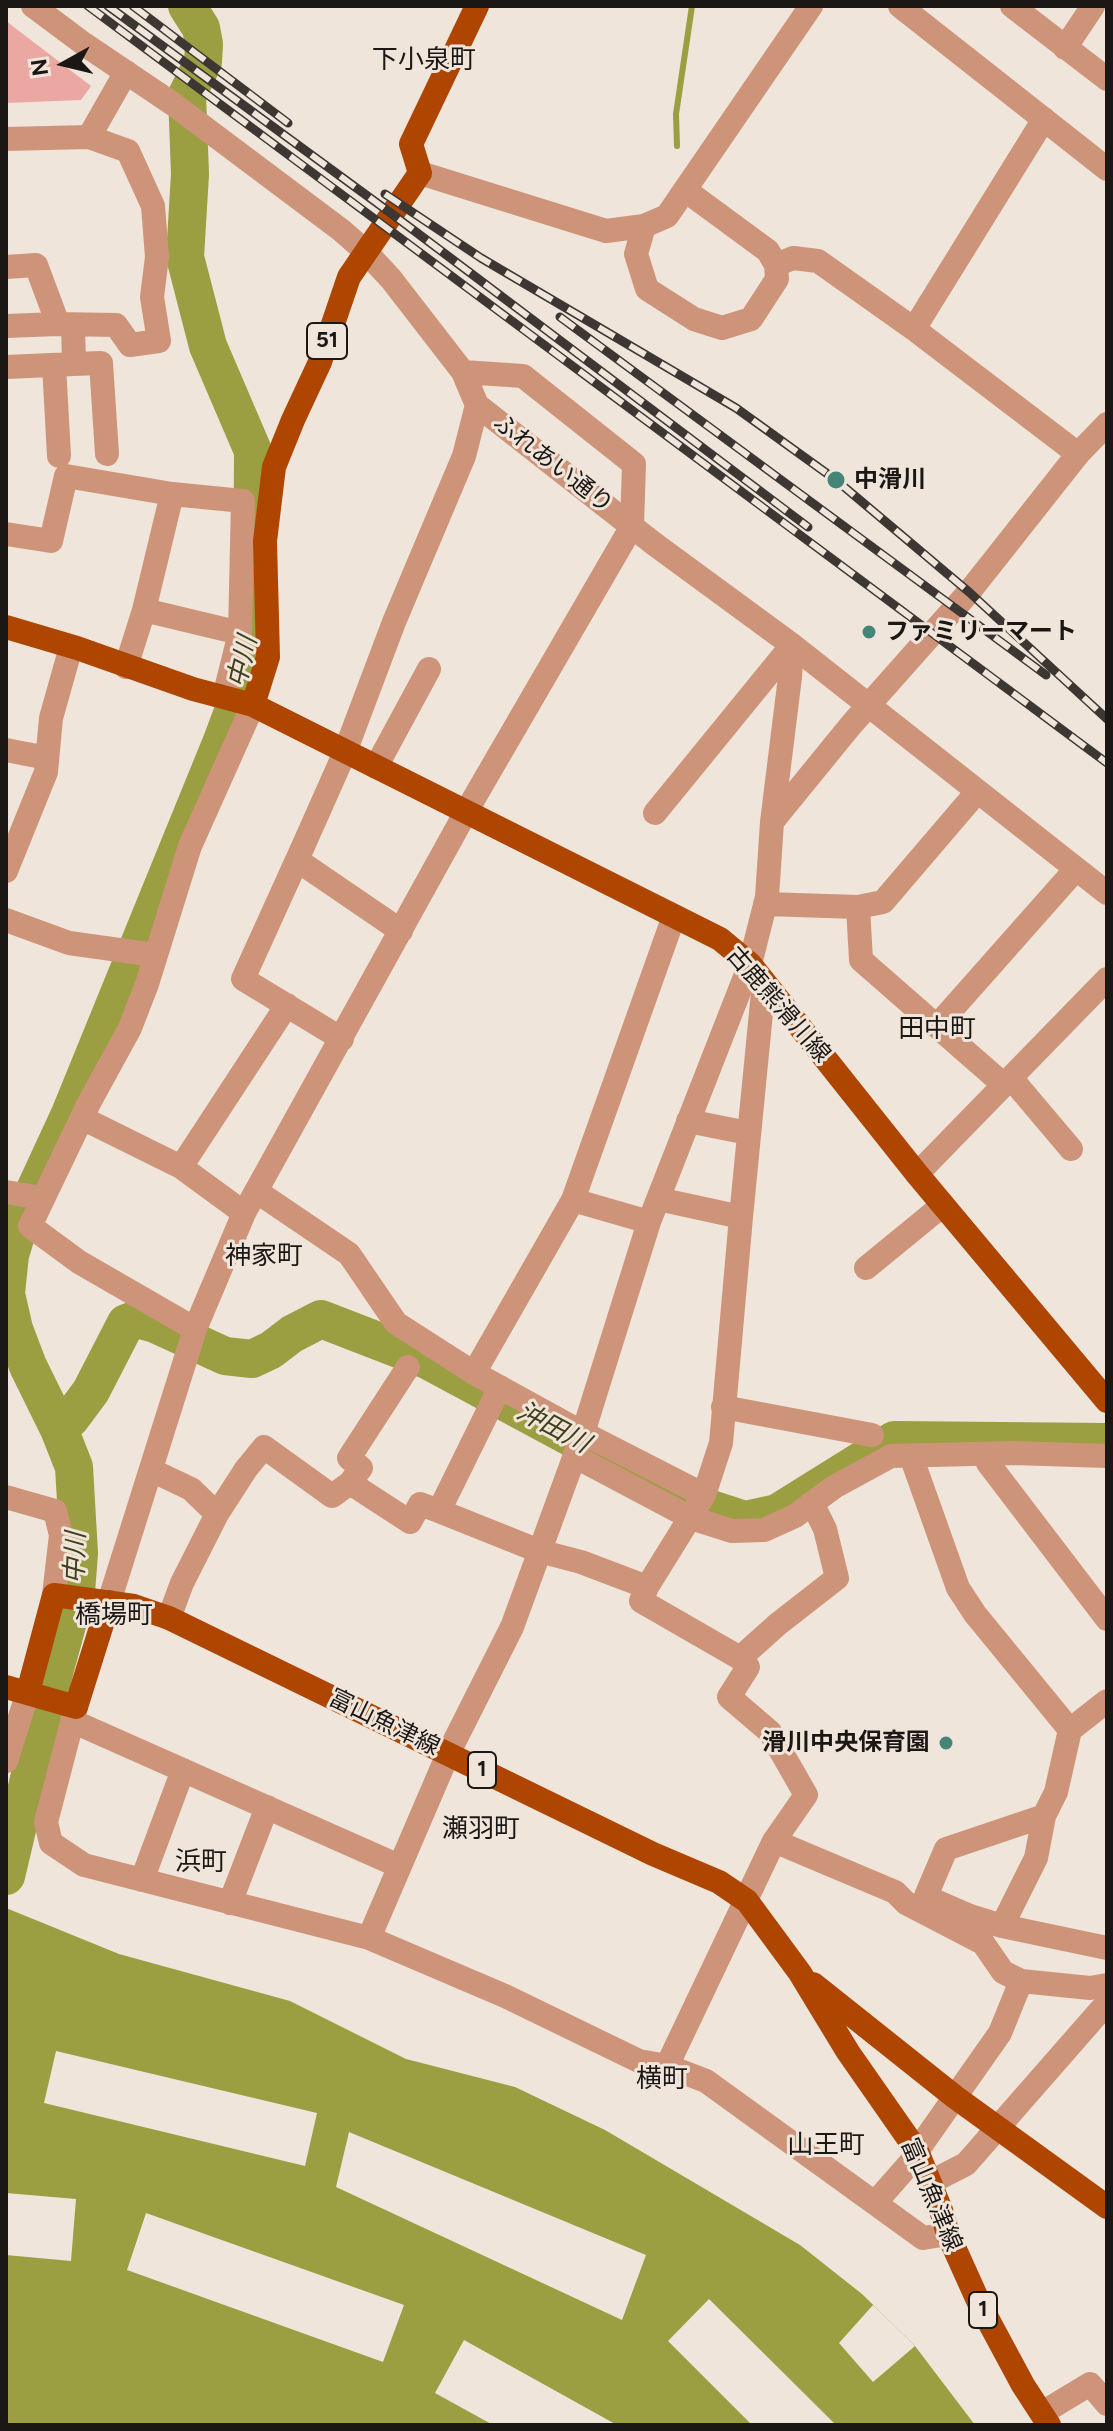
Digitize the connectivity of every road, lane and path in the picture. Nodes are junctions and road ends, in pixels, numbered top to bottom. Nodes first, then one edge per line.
1 (33, 6) edge
2 (477, 6) edge
3 (811, 6) edge
4 (900, 6) edge
5 (1012, 6) edge
6 (1093, 6) edge
7 (1065, 48) junction
8 (126, 72) junction
9 (1107, 79) edge
10 (1044, 119) junction
11 (89, 137) junction
12 (6, 139) edge
13 (1107, 169) edge
14 (420, 173) junction
15 (685, 190) junction
16 (644, 226) junction
17 (365, 251) junction
18 (776, 265) junction
19 (6, 267) edge
20 (66, 324) junction
21 (6, 326) edge
22 (914, 329) junction
23 (64, 364) junction
24 (6, 367) edge
25 (463, 372) junction
26 (477, 405) junction
27 (1107, 424) edge
28 (107, 454) dead end
29 (1078, 454) junction
30 (59, 456) dead end
31 (172, 494) junction
32 (632, 526) junction
33 (6, 534) edge
34 (144, 610) junction
35 (6, 627) edge
36 (240, 633) junction
37 (792, 645) junction
38 (71, 647) junction
39 (126, 667) junction
40 (429, 669) dead end
41 (224, 697) junction
42 (253, 705) junction
43 (868, 706) junction
44 (6, 750) edge
45 (345, 752) junction
46 (47, 758) junction
47 (376, 767) junction
48 (977, 792) junction
49 (466, 812) junction
50 (655, 813) dead end
51 (772, 822) junction
52 (297, 860) junction
53 (1076, 869) junction
54 (6, 871) edge
55 (1107, 893) edge
56 (765, 904) junction
57 (858, 907) junction
58 (674, 916) junction
59 (6, 920) edge
60 (401, 931) junction
61 (155, 955) junction
62 (757, 973) junction
63 (1107, 979) edge
64 (287, 1005) junction
65 (937, 1026) junction
66 (342, 1039) junction
67 (1008, 1082) junction
68 (82, 1118) junction
69 (688, 1121) junction
70 (748, 1133) junction
71 (1071, 1149) dead end
72 (181, 1167) junction
73 (917, 1174) junction
74 (256, 1191) junction
75 (6, 1192) edge
76 (42, 1198) junction
77 (658, 1199) junction
78 (573, 1200) junction
79 (943, 1205) junction
80 (244, 1213) junction
81 (741, 1217) junction
82 (649, 1222) junction
83 (866, 1268) dead end
84 (195, 1329) junction
85 (408, 1367) dead end
86 (474, 1373) junction
87 (500, 1387) junction
88 (1107, 1401) edge
89 (723, 1407) junction
90 (583, 1433) junction
91 (872, 1435) dead end
92 (985, 1454) junction
93 (574, 1456) junction
94 (911, 1456) junction
95 (1107, 1456) edge
96 (151, 1470) junction
97 (350, 1483) junction
98 (704, 1495) junction
99 (6, 1497) edge
100 (812, 1503) junction
101 (439, 1511) junction
102 (217, 1514) junction
103 (691, 1518) junction
104 (539, 1551) junction
105 (647, 1587) junction
106 (54, 1595) junction
107 (109, 1602) junction
108 (169, 1618) junction
109 (1107, 1619) edge
110 (740, 1658) junction
111 (17, 1690) edge
112 (1107, 1701) edge
113 (74, 1714) junction
114 (1070, 1730) junction
115 (448, 1754) junction
116 (6, 1761) edge
117 (183, 1770) junction
118 (267, 1807) junction
119 (1044, 1816) junction
120 (774, 1841) junction
121 (399, 1866) junction
122 (142, 1880) junction
123 (747, 1901) junction
124 (922, 1902) junction
125 (230, 1903) junction
126 (1002, 1926) junction
127 (369, 1938) junction
128 (1107, 1948) edge
129 (800, 1973) junction
130 (1021, 1981) junction
131 (1107, 1985) edge
132 (1107, 2003) edge
133 (667, 2066) junction
134 (955, 2097) junction
135 (996, 2127) junction
136 (917, 2153) junction
137 (929, 2183) junction
138 (875, 2203) junction
139 (1107, 2207) edge
140 (948, 2234) junction
141 (1107, 2404) edge
142 (1046, 2419) edge

1 - 8 street, ふれあい通り
2 - 14 main road
3 - 15 street
4 - 10 street
5 - 7 street
6 - 7 street
7 - 9 street
8 - 11 street
8 - 17 street, ふれあい通り
10 - 13 street
10 - 22 street
11 - 12 street
11 - 20 street
14 - 16 street
14 - 17 main road, 51
15 - 16 street
15 - 18 street
16 - 18 street
17 - 25 street, ふれあい通り
17 - 42 main road, 51
18 - 22 street
19 - 20 street
20 - 21 street
20 - 23 street
22 - 29 street
23 - 24 street
23 - 28 street
23 - 30 street
25 - 26 street, ふれあい通り
25 - 32 street
26 - 32 street, ふれあい通り
26 - 45 street
27 - 29 street
29 - 43 street
31 - 33 street
31 - 34 street
31 - 36 street
32 - 37 street, ふれあい通り
32 - 49 street
34 - 36 street
34 - 39 street
35 - 38 main road, 古鹿熊滑川線
36 - 41 street
37 - 43 street, ふれあい通り
37 - 50 street
37 - 51 street
38 - 39 main road, 古鹿熊滑川線
38 - 46 street
39 - 41 main road, 古鹿熊滑川線
40 - 47 street
41 - 42 main road, 古鹿熊滑川線
42 - 45 main road, 古鹿熊滑川線
42 - 61 street
43 - 48 street, ふれあい通り
43 - 51 street
44 - 46 street
45 - 47 main road, 古鹿熊滑川線
45 - 52 street
46 - 54 street
47 - 49 main road, 古鹿熊滑川線
48 - 53 street, ふれあい通り
48 - 57 street
49 - 58 main road, 古鹿熊滑川線
49 - 60 street
51 - 56 street
52 - 60 street
52 - 64 street
53 - 55 street, ふれあい通り
53 - 65 street
56 - 57 street
56 - 62 street
57 - 65 street
58 - 62 main road, 古鹿熊滑川線
58 - 78 street
59 - 61 street
60 - 66 street
61 - 68 street
62 - 69 street
62 - 70 street
62 - 73 main road, 古鹿熊滑川線
63 - 67 street
64 - 66 street
64 - 72 street
65 - 67 street
66 - 74 street
67 - 71 street
67 - 73 street
68 - 72 street
68 - 76 street
69 - 70 street
69 - 77 street
70 - 81 street
72 - 80 street
73 - 79 main road, 古鹿熊滑川線
74 - 80 street
74 - 86 street
75 - 76 street
76 - 84 street
77 - 81 street
77 - 82 street
78 - 82 street
78 - 86 street
79 - 83 street
79 - 88 main road, 古鹿熊滑川線
80 - 84 street
81 - 89 street
82 - 90 street
84 - 96 street
85 - 97 street
86 - 87 street
87 - 90 street
87 - 101 street
89 - 91 street
89 - 98 street
90 - 93 street
90 - 98 street
92 - 94 street
92 - 95 street
92 - 109 street
93 - 103 street
93 - 104 street
94 - 100 street
94 - 114 street
96 - 102 street
96 - 107 street
97 - 101 street
97 - 102 street
98 - 103 street
99 - 106 street
100 - 103 street
100 - 110 street
101 - 104 street
102 - 108 street
103 - 105 street
104 - 105 street
104 - 115 street
105 - 110 street
106 - 107 main road, 富山魚津線 / 1
106 - 111 main road
107 - 108 main road, 富山魚津線 / 1
107 - 113 main road
108 - 115 main road, 富山魚津線 / 1
110 - 120 street
111 - 113 main road
111 - 116 street
112 - 114 street
113 - 117 street
113 - 122 street
114 - 119 street
115 - 121 street
115 - 123 main road, 富山魚津線 / 1
117 - 118 street
117 - 122 street
118 - 121 street
118 - 125 street
119 - 124 street
119 - 126 street
120 - 123 street
120 - 124 street
121 - 127 street
122 - 125 street
123 - 129 main road, 富山魚津線 / 1
123 - 133 street
124 - 126 street
124 - 130 street
125 - 127 street
126 - 128 street
127 - 133 street
129 - 134 main road, 富山魚津線 / 1
129 - 136 main road, 富山魚津線 / 1
130 - 131 street
130 - 134 street
132 - 135 street
133 - 138 street
134 - 135 main road, 富山魚津線 / 1
134 - 136 street
135 - 137 street
135 - 139 main road, 富山魚津線 / 1
136 - 137 main road, 富山魚津線 / 1
136 - 138 street
137 - 140 main road, 富山魚津線 / 1
138 - 140 street
140 - 142 main road, 富山魚津線 / 1
141 - 142 street

